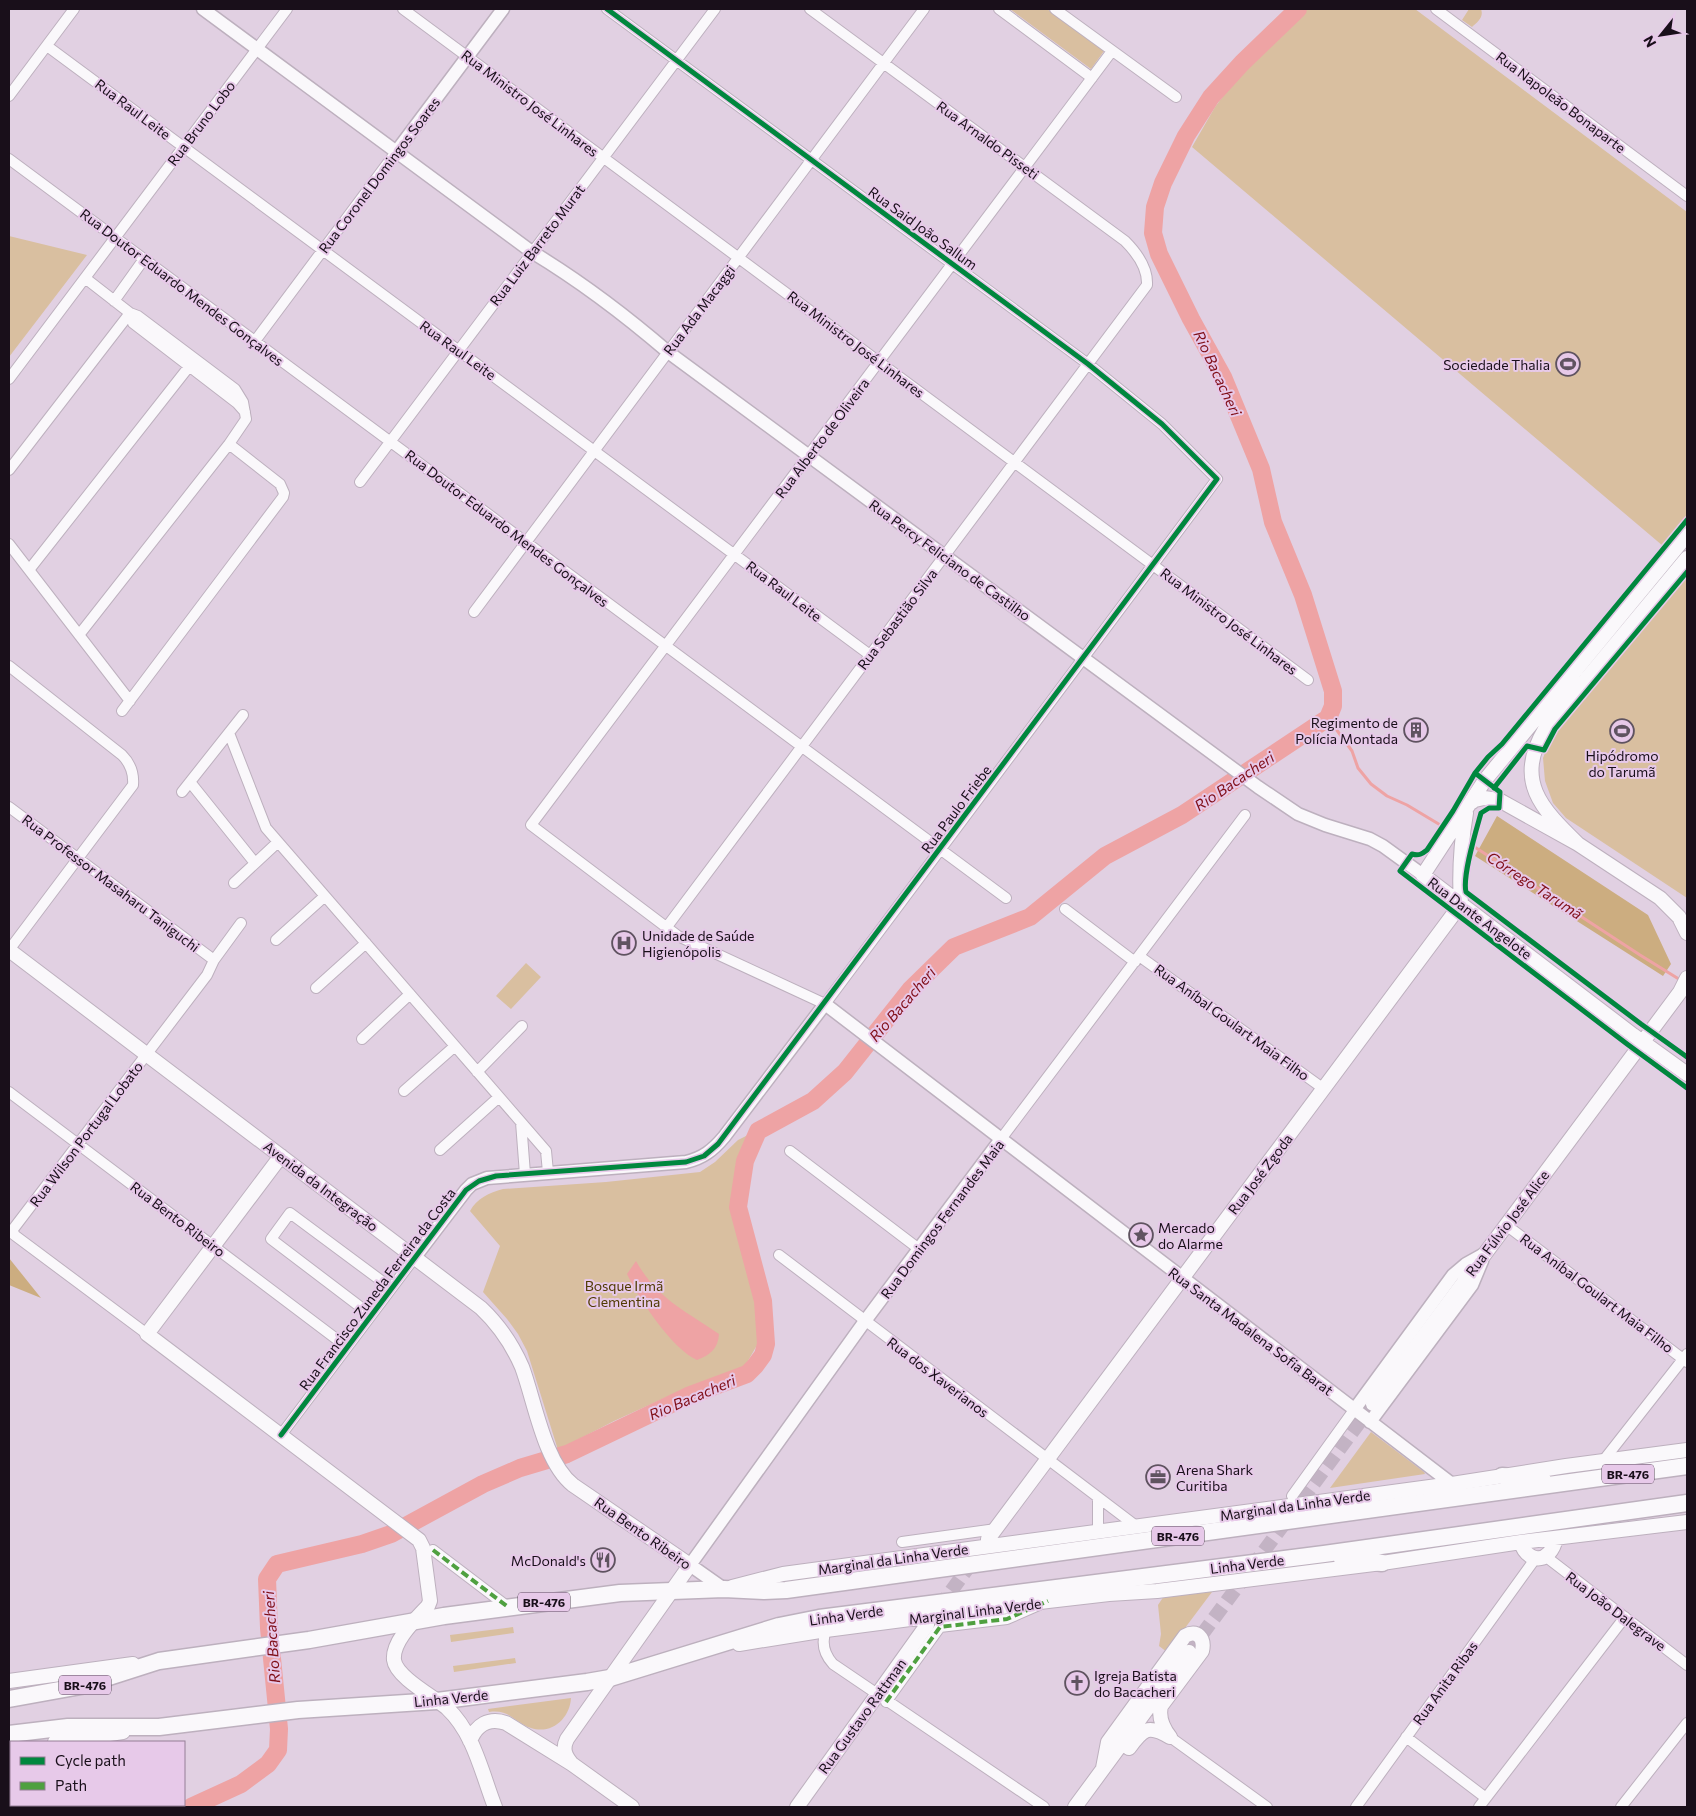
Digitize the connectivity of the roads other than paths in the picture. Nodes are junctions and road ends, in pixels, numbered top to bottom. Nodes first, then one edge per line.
1 (74, 9) edge
2 (203, 9) edge
3 (287, 9) edge
4 (403, 9) edge
5 (503, 9) edge
6 (607, 9) edge
7 (714, 9) edge
8 (810, 9) edge
9 (924, 9) edge
10 (999, 9) edge
11 (1055, 9) edge
12 (1436, 9) edge
13 (47, 46) junction
14 (257, 49) junction
15 (1112, 51) junction
16 (467, 56) junction
17 (676, 60) junction
18 (884, 63) junction
19 (1092, 78) junction
20 (9, 96) edge
21 (1176, 98) dead end
22 (183, 147) junction
23 (396, 152) junction
24 (603, 157) junction
25 (9, 159) edge
26 (812, 160) junction
27 (1025, 167) junction
28 (1687, 196) edge
29 (115, 237) junction
30 (323, 250) junction
31 (532, 252) junction
32 (738, 258) junction
33 (144, 259) junction
34 (953, 264) junction
35 (85, 278) junction
36 (1147, 285) joint
37 (114, 301) junction
38 (130, 313) junction
39 (255, 341) junction
40 (458, 350) junction
41 (668, 352) junction
42 (879, 362) junction
43 (192, 363) junction
44 (1088, 364) junction
45 (9, 379) edge
46 (390, 442) junction
47 (229, 444) junction
48 (594, 451) junction
49 (808, 456) junction
50 (1014, 462) junction
51 (9, 470) edge
52 (1216, 479) joint
53 (360, 482) dead end
54 (1687, 535) edge
55 (526, 542) junction
56 (9, 544) edge
57 (734, 554) junction
58 (944, 556) junction
59 (1687, 558) edge
60 (1152, 564) junction
61 (29, 570) junction
62 (474, 612) dead end
63 (79, 635) junction
64 (666, 646) junction
65 (870, 655) junction
66 (1082, 658) junction
67 (9, 667) edge
68 (1308, 680) dead end
69 (130, 701) junction
70 (122, 711) dead end
71 (243, 715) dead end
72 (229, 733) junction
73 (802, 746) junction
74 (1232, 768) joint
75 (190, 782) junction
76 (182, 792) dead end
77 (1468, 806) junction
78 (9, 807) edge
79 (1245, 815) dead end
80 (531, 825) joint
81 (1460, 825) junction
82 (278, 842) junction
83 (1578, 844) junction
84 (940, 849) junction
85 (78, 858) junction
86 (255, 863) junction
87 (1423, 874) junction
88 (234, 883) dead end
89 (324, 896) junction
90 (1006, 898) dead end
91 (1660, 898) junction
92 (1461, 904) junction
93 (1065, 909) dead end
94 (1687, 916) edge
95 (241, 923) dead end
96 (666, 928) junction
97 (1687, 933) edge
98 (276, 940) dead end
99 (366, 944) junction
100 (9, 950) edge
101 (1137, 959) junction
102 (214, 960) junction
103 (1687, 978) edge
104 (316, 988) dead end
105 (1684, 989) edge
106 (410, 994) junction
107 (825, 1004) junction
108 (522, 1026) dead end
109 (362, 1039) dead end
110 (1643, 1042) junction
111 (455, 1046) junction
112 (146, 1054) junction
113 (477, 1072) junction
114 (1687, 1074) edge
115 (1324, 1088) junction
116 (404, 1091) dead end
117 (9, 1092) edge
118 (499, 1097) junction
119 (521, 1122) junction
120 (1001, 1139) junction
121 (78, 1144) junction
122 (440, 1150) dead end
123 (712, 1151) joint
124 (790, 1152) dead end
125 (281, 1156) junction
126 (548, 1172) junction
127 (525, 1174) junction
128 (1506, 1225) junction
129 (214, 1246) junction
130 (919, 1249) junction
131 (1484, 1254) junction
132 (779, 1255) dead end
133 (415, 1257) junction
134 (1182, 1278) junction
135 (391, 1288) junction
136 (371, 1315) junction
137 (865, 1321) junction
138 (148, 1334) junction
139 (347, 1347) junction
140 (1686, 1358) edge
141 (1373, 1404) tunnel mouth
142 (1354, 1410) junction
143 (1370, 1422) junction
144 (280, 1435) junction
145 (1687, 1450) edge
146 (1047, 1460) junction
147 (1603, 1461) junction
148 (1687, 1466) edge
149 (564, 1476) joint
150 (1502, 1476) junction
151 (1570, 1483) junction
152 (1452, 1484) junction
153 (1292, 1496) dead end
154 (1098, 1499) junction
155 (1687, 1503) edge
156 (1687, 1522) edge
157 (1136, 1526) junction
158 (1098, 1532) junction
159 (992, 1534) joint
160 (1556, 1538) junction
161 (902, 1542) dead end
162 (1521, 1542) junction
163 (433, 1550) dead end
164 (1324, 1554) junction
165 (1540, 1557) junction
166 (1382, 1563) junction
167 (690, 1565) junction
168 (724, 1588) junction
169 (673, 1590) junction
170 (1048, 1601) junction
171 (508, 1607) junction
172 (1625, 1617) junction
173 (416, 1620) junction
174 (927, 1625) dead end
175 (826, 1630) junction
176 (694, 1651) junction
177 (1189, 1652) tunnel mouth
178 (159, 1661) junction
179 (1687, 1665) edge
180 (610, 1678) junction
181 (9, 1681) edge
182 (882, 1698) junction
183 (9, 1699) edge
184 (437, 1701) junction
185 (1687, 1723) edge
186 (159, 1727) junction
187 (9, 1734) edge
188 (1170, 1737) junction
189 (1406, 1737) junction
190 (62, 1741) edge
191 (470, 1741) junction
192 (572, 1764) junction
193 (1103, 1768) junction
194 (1486, 1798) junction
195 (495, 1807) edge
196 (632, 1807) edge
197 (797, 1807) edge
198 (1044, 1807) edge
199 (1075, 1807) edge
200 (1267, 1807) edge
201 (1356, 1807) edge
202 (1479, 1807) edge
203 (1621, 1807) edge

1 - 13 street
2 - 14 street, Rua Percy Feliciano de Castilho
3 - 14 street, Rua Bruno Lobo
4 - 16 street, Rua Ministro José Linhares
5 - 16 street, Rua Coronel Domingos Soares
6 - 17 street, Rua Said João Sallum
7 - 17 street, Rua Luiz Barreto Murat
8 - 18 street, Rua Arnaldo Pisseti
9 - 18 street, Rua Ada Macaggi
10 - 19 street
11 - 15 street
12 - 28 street, Rua Napoleão Bonaparte
13 - 20 street
13 - 22 street, Rua Raul Leite
14 - 22 street, Rua Bruno Lobo
14 - 23 street, Rua Percy Feliciano de Castilho
15 - 19 street, Rua Alberto de Oliveira
15 - 21 street
16 - 23 street, Rua Coronel Domingos Soares
16 - 24 street, Rua Ministro José Linhares
17 - 24 street, Rua Luiz Barreto Murat
17 - 26 street, Rua Said João Sallum
18 - 26 street, Rua Ada Macaggi
18 - 27 street, Rua Arnaldo Pisseti
19 - 27 street, Rua Alberto de Oliveira
22 - 29 street, Rua Bruno Lobo
22 - 30 street, Rua Raul Leite
23 - 30 street, Rua Coronel Domingos Soares
23 - 31 street, Rua Percy Feliciano de Castilho
24 - 31 street, Rua Luiz Barreto Murat
24 - 32 street, Rua Ministro José Linhares
25 - 29 street, Rua Doutor Eduardo Mendes Gonçalves
26 - 32 street, Rua Ada Macaggi
26 - 34 street, Rua Said João Sallum
27 - 34 street, Rua Alberto de Oliveira
27 - 36 street, Rua Arnaldo Pisseti
29 - 33 street, Rua Doutor Eduardo Mendes Gonçalves
29 - 35 street, Rua Bruno Lobo
30 - 39 street, Rua Coronel Domingos Soares
30 - 40 street, Rua Raul Leite
31 - 40 street, Rua Luiz Barreto Murat
31 - 41 street, Rua Percy Feliciano de Castilho
32 - 41 street, Rua Ada Macaggi
32 - 42 street, Rua Ministro José Linhares
33 - 37 street
33 - 39 street, Rua Doutor Eduardo Mendes Gonçalves
34 - 42 street, Rua Alberto de Oliveira
34 - 44 street, Rua Said João Sallum
35 - 37 street
35 - 45 street, Rua Bruno Lobo
36 - 44 street, Rua Sebastião Silva
37 - 38 street
38 - 43 street
38 - 51 street
39 - 46 street, Rua Doutor Eduardo Mendes Gonçalves
40 - 46 street, Rua Luiz Barreto Murat
40 - 48 street, Rua Raul Leite
41 - 48 street, Rua Ada Macaggi
41 - 49 street, Rua Percy Feliciano de Castilho
42 - 49 street, Rua Alberto de Oliveira
42 - 50 street, Rua Ministro José Linhares
43 - 47 street
43 - 61 street
44 - 50 street, Rua Sebastião Silva
44 - 52 street, Rua Said João Sallum
46 - 53 street, Rua Luiz Barreto Murat
46 - 55 street, Rua Doutor Eduardo Mendes Gonçalves
47 - 63 street
47 - 69 street
48 - 55 street, Rua Ada Macaggi
48 - 57 street, Rua Raul Leite
49 - 57 street, Rua Alberto de Oliveira
49 - 58 street, Rua Percy Feliciano de Castilho
50 - 58 street, Rua Sebastião Silva
50 - 60 street, Rua Ministro José Linhares
52 - 60 street, Rua Paulo Friebe
54 - 77 main road
55 - 62 street, Rua Ada Macaggi
55 - 64 street, Rua Doutor Eduardo Mendes Gonçalves
56 - 61 street
57 - 64 street, Rua Alberto de Oliveira
57 - 65 street, Rua Raul Leite
58 - 65 street, Rua Sebastião Silva
58 - 66 street, Rua Percy Feliciano de Castilho
59 - 83 main road
60 - 66 street, Rua Paulo Friebe
60 - 68 street, Rua Ministro José Linhares
61 - 63 street
63 - 69 street
64 - 73 street, Rua Doutor Eduardo Mendes Gonçalves
64 - 80 street, Rua Alberto de Oliveira
65 - 73 street, Rua Sebastião Silva
66 - 74 street, Rua Percy Feliciano de Castilho
66 - 84 street, Rua Paulo Friebe
67 - 85 street
69 - 70 street
71 - 72 street
72 - 75 street
72 - 82 street
73 - 84 street, Rua Doutor Eduardo Mendes Gonçalves
73 - 96 street, Rua Sebastião Silva
74 - 87 street, Rua Dante Angelote
75 - 76 street
75 - 86 street
77 - 81 main road
77 - 83 main road
78 - 85 street, Rua Professor Masaharu Taniguchi
79 - 101 street, Rua Domingos Fernandes Maia
80 - 96 street, Rua Santa Madalena Sofia Barat
81 - 87 main road
81 - 92 main road
82 - 86 street
82 - 89 street
83 - 91 main road
84 - 90 street, Rua Doutor Eduardo Mendes Gonçalves
84 - 107 street, Rua Paulo Friebe
85 - 100 street
85 - 102 street, Rua Professor Masaharu Taniguchi
86 - 88 street
87 - 92 main road, Rua Dante Angelote
89 - 98 street
89 - 99 street
91 - 94 street
91 - 97 main road
92 - 110 main road, Rua Dante Angelote
92 - 115 main road, Rua José Zgoda
93 - 101 street, Rua Aníbal Goulart Maia Filho
95 - 102 street, Rua Wilson Portugal Lobato
96 - 107 street, Rua Santa Madalena Sofia Barat
99 - 104 street
99 - 106 street
100 - 112 main road, Avenida da Integração
101 - 115 street, Rua Aníbal Goulart Maia Filho
101 - 120 street, Rua Domingos Fernandes Maia
102 - 112 street, Rua Wilson Portugal Lobato
103 - 105 main road, Rua Fúlvio José Alice
105 - 110 main road, Rua Fúlvio José Alice
106 - 109 street
106 - 111 street
107 - 120 street, Rua Santa Madalena Sofia Barat
107 - 123 street, Rua Paulo Friebe
108 - 113 street
110 - 114 main road, Rua Dante Angelote
110 - 128 main road, Rua Fúlvio José Alice
111 - 113 street
111 - 116 street
112 - 121 street, Rua Wilson Portugal Lobato
112 - 125 main road, Avenida da Integração
113 - 118 street
115 - 134 main road, Rua José Zgoda
117 - 121 street, Rua Bento Ribeiro
118 - 119 street
118 - 122 street
119 - 126 street
119 - 127 street
120 - 130 street, Rua Domingos Fernandes Maia
120 - 134 street, Rua Santa Madalena Sofia Barat
121 - 129 street, Rua Bento Ribeiro
121 - 138 street, Rua Wilson Portugal Lobato
123 - 126 street, Rua Francisco Zuneda Ferreira da Costa
124 - 130 street
125 - 129 main road
125 - 133 main road, Avenida da Integração
126 - 127 street, Rua Francisco Zuneda Ferreira da Costa
127 - 133 street, Rua Francisco Zuneda Ferreira da Costa
128 - 131 main road, Rua Fúlvio José Alice
128 - 140 street, Rua Aníbal Goulart Maia Filho
129 - 138 main road
129 - 139 street, Rua Bento Ribeiro
130 - 137 street, Rua Domingos Fernandes Maia
131 - 141 main road, Rua Fúlvio José Alice
131 - 142 street
131 - 143 street
132 - 137 street, Rua dos Xaverianos
133 - 135 street, Rua Francisco Zuneda Ferreira da Costa
133 - 149 main road, Avenida da Integração
134 - 142 street, Rua Santa Madalena Sofia Barat
134 - 146 main road, Rua José Zgoda
135 - 136 street, Rua Francisco Zuneda Ferreira da Costa
135 - 136 street
136 - 139 street, Rua Francisco Zuneda Ferreira da Costa
137 - 146 street, Rua dos Xaverianos
137 - 167 street, Rua Domingos Fernandes Maia
138 - 144 main road
139 - 144 street, Rua Francisco Zuneda Ferreira da Costa
140 - 147 street
142 - 143 street, Rua Santa Madalena Sofia Barat
142 - 153 street
143 - 152 street, Rua Santa Madalena Sofia Barat
144 - 173 main road
145 - 147 main road, Marginal da Linha Verde
146 - 154 street, Rua dos Xaverianos
146 - 159 main road, Rua José Zgoda
147 - 150 main road, Marginal da Linha Verde
148 - 151 highway, BR-476
149 - 167 main road, Rua Bento Ribeiro
150 - 151 highway
150 - 152 main road, Marginal da Linha Verde
151 - 168 highway, BR-476
152 - 157 main road, Marginal da Linha Verde
154 - 157 street, Rua dos Xaverianos
154 - 158 street
155 - 164 highway, Linha Verde
156 - 160 main road
157 - 158 main road, Marginal da Linha Verde
158 - 168 main road, Marginal da Linha Verde
159 - 161 street
160 - 162 main road
160 - 165 main road
162 - 165 main road
162 - 166 main road
163 - 171 street
164 - 166 highway
164 - 176 highway, Linha Verde
165 - 172 street, Rua João Dalegrave
165 - 189 street, Rua Anita Ribas
166 - 170 main road
167 - 168 street, Rua Bento Ribeiro
167 - 169 main road, Rua Domingos Fernandes Maia
168 - 169 highway, BR-476
169 - 171 highway, BR-476
169 - 180 main road, Rua Domingos Fernandes Maia
170 - 175 main road, Marginal Linha Verde
170 - 182 street
171 - 173 highway, BR-476
172 - 179 street, Rua João Dalegrave
172 - 194 street
173 - 178 highway, BR-476
173 - 184 main road
174 - 182 main road, Rua Gustavo Rattman
175 - 176 main road, Marginal Linha Verde
175 - 182 street
176 - 180 highway, Linha Verde
177 - 193 main road
178 - 181 main road
178 - 183 highway, BR-476
180 - 184 highway, Linha Verde
180 - 192 main road, Rua Domingos Fernandes Maia
182 - 197 main road, Rua Gustavo Rattman
182 - 198 street
184 - 186 highway, Linha Verde
184 - 191 main road
185 - 203 street
186 - 187 highway, Linha Verde
186 - 190 main road
188 - 193 main road
188 - 193 main road
188 - 200 street
189 - 194 street
189 - 201 street, Rua Anita Ribas
191 - 192 main road
191 - 195 main road
192 - 196 main road
193 - 199 main road
194 - 202 street

